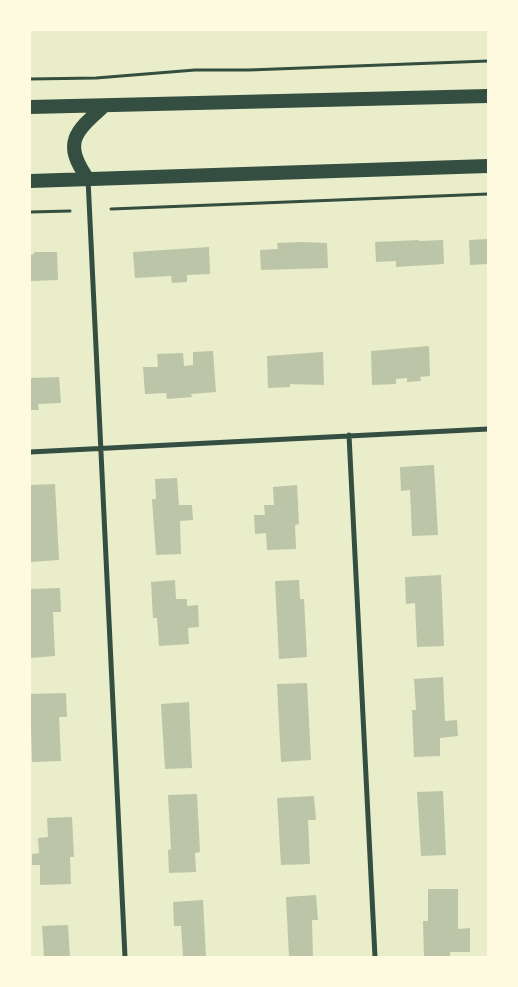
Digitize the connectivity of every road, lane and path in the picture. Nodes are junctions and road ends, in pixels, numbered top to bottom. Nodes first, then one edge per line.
1 (488, 61) edge
2 (30, 79) edge
3 (488, 96) edge
4 (104, 106) junction
5 (30, 107) edge
6 (488, 166) edge
7 (88, 179) junction
8 (30, 181) edge
9 (488, 194) edge
10 (111, 209) dead end
11 (70, 211) dead end
12 (30, 212) edge
13 (488, 429) edge
14 (349, 435) junction
15 (100, 448) junction
16 (30, 452) edge
17 (125, 957) edge
18 (375, 957) edge

1 - 2 path
3 - 4 highway
4 - 5 highway
4 - 7 highway
6 - 7 highway
7 - 8 highway
7 - 15 street
9 - 10 path
11 - 12 path
13 - 14 street
14 - 15 street
14 - 18 street
15 - 16 street
15 - 17 street

